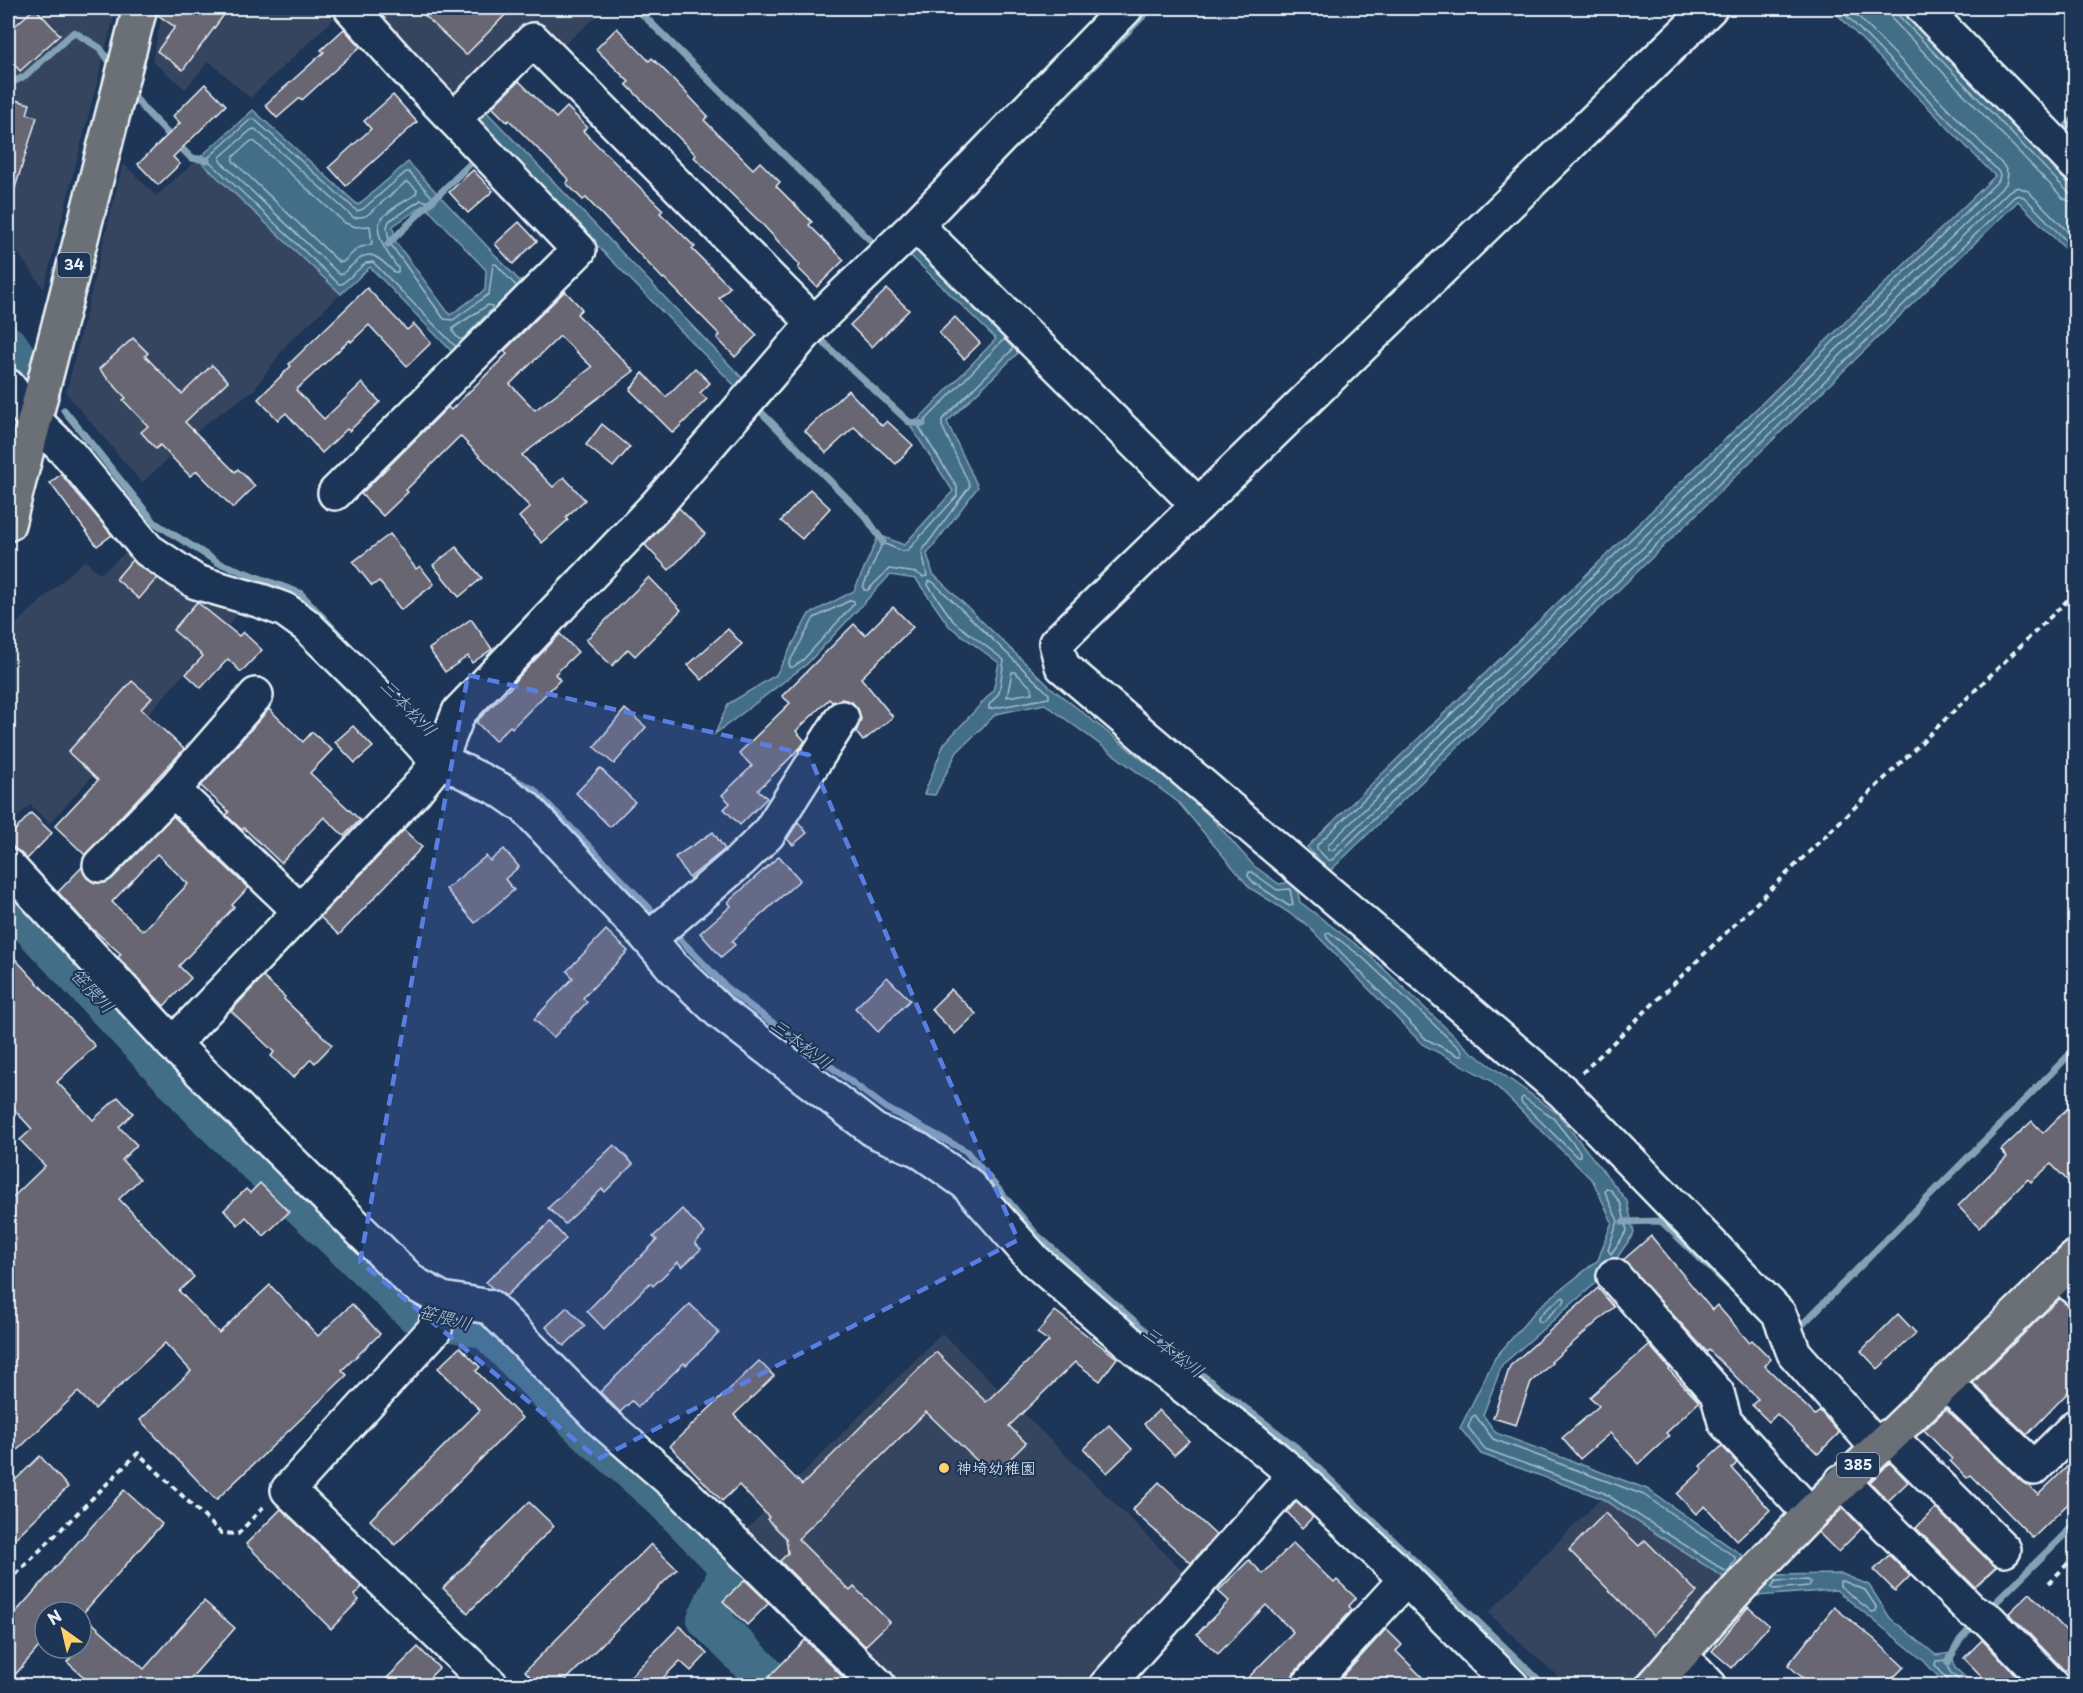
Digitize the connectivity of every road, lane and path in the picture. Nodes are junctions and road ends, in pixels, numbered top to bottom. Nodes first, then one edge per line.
1 (140, 8) edge
2 (351, 8) edge
3 (1126, 8) edge
4 (1710, 8) edge
5 (1923, 8) edge
6 (454, 119) junction
7 (2076, 165) edge
8 (916, 225) junction
9 (814, 323) junction
10 (8, 386) edge
11 (34, 420) junction
12 (336, 493) dead end
13 (1198, 505) junction
14 (8, 524) edge
15 (2076, 591) edge
16 (255, 694) dead end
17 (842, 718) dead end
18 (445, 747) junction
19 (173, 790) junction
20 (100, 865) dead end
21 (8, 866) edge
22 (300, 911) junction
23 (649, 939) junction
24 (172, 1044) junction
25 (1563, 1092) junction
26 (2070, 1273) edge
27 (1614, 1276) dead end
28 (438, 1314) junction
29 (1946, 1383) junction
30 (2076, 1426) edge
31 (1883, 1442) junction
32 (1295, 1475) junction
33 (1842, 1481) junction
34 (288, 1490) junction
35 (1810, 1514) junction
36 (2004, 1550) dead end
37 (2076, 1555) edge
38 (1406, 1579) junction
39 (8, 1582) edge
40 (2049, 1583) dead end
41 (1678, 1656) junction
42 (492, 1686) edge
43 (879, 1686) edge
44 (1106, 1686) edge
45 (1308, 1686) edge
46 (1512, 1686) edge
47 (1653, 1686) edge
48 (1710, 1686) edge
49 (2053, 1686) edge

1 - 11 highway, 34
2 - 6 street
3 - 8 street
4 - 13 street
5 - 7 street
6 - 9 street
6 - 12 street
8 - 9 street
8 - 13 street
9 - 18 street
10 - 11 street
11 - 14 highway, 34
11 - 18 street
13 - 25 street
15 - 25 path
16 - 19 street
17 - 23 street
18 - 22 street
18 - 23 street
19 - 20 street
19 - 22 street
21 - 24 street
22 - 24 street
23 - 32 street
24 - 28 street
25 - 31 street
26 - 29 highway, 385
27 - 35 street
28 - 34 street
28 - 43 street
29 - 30 street
29 - 31 highway, 385
31 - 33 highway, 385
31 - 36 street
32 - 38 street
32 - 44 street
33 - 35 highway, 385
33 - 49 street
34 - 39 path
34 - 42 street
35 - 41 highway, 385
37 - 40 path
38 - 45 street
38 - 46 street
41 - 47 highway, 385
41 - 48 street

